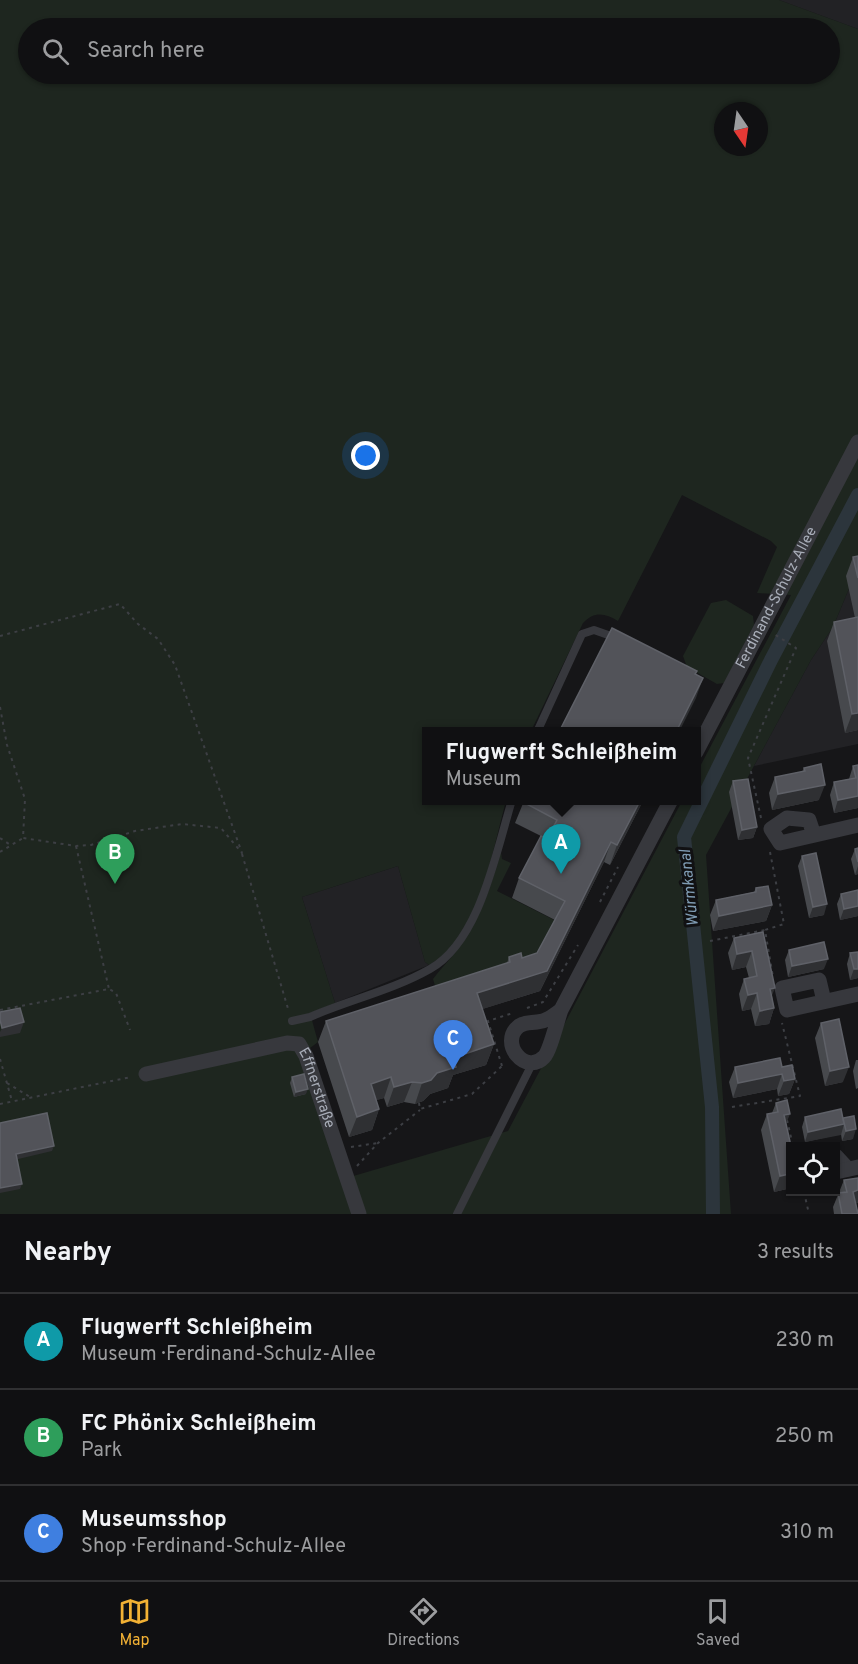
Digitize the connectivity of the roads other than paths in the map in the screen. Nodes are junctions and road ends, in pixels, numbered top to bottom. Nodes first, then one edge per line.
1 (858, 442) edge
2 (610, 636) edge
3 (539, 727) edge
4 (701, 743) edge
5 (511, 805) edge
6 (669, 805) edge
7 (858, 825) edge
8 (814, 835) dead end
9 (858, 994) edge
10 (824, 1001) dead end
11 (561, 1010) junction
12 (292, 1021) road end
13 (532, 1062) junction
14 (146, 1074) road end
15 (359, 1214) edge
16 (457, 1214) edge

1 - 4 street, Ferdinand-Schulz-Allee
2 - 3 lane
5 - 12 lane
6 - 11 street
7 - 8 street
9 - 10 street
11 - 13 street
11 - 13 street
13 - 16 lane
14 - 15 street, Effnerstraße

